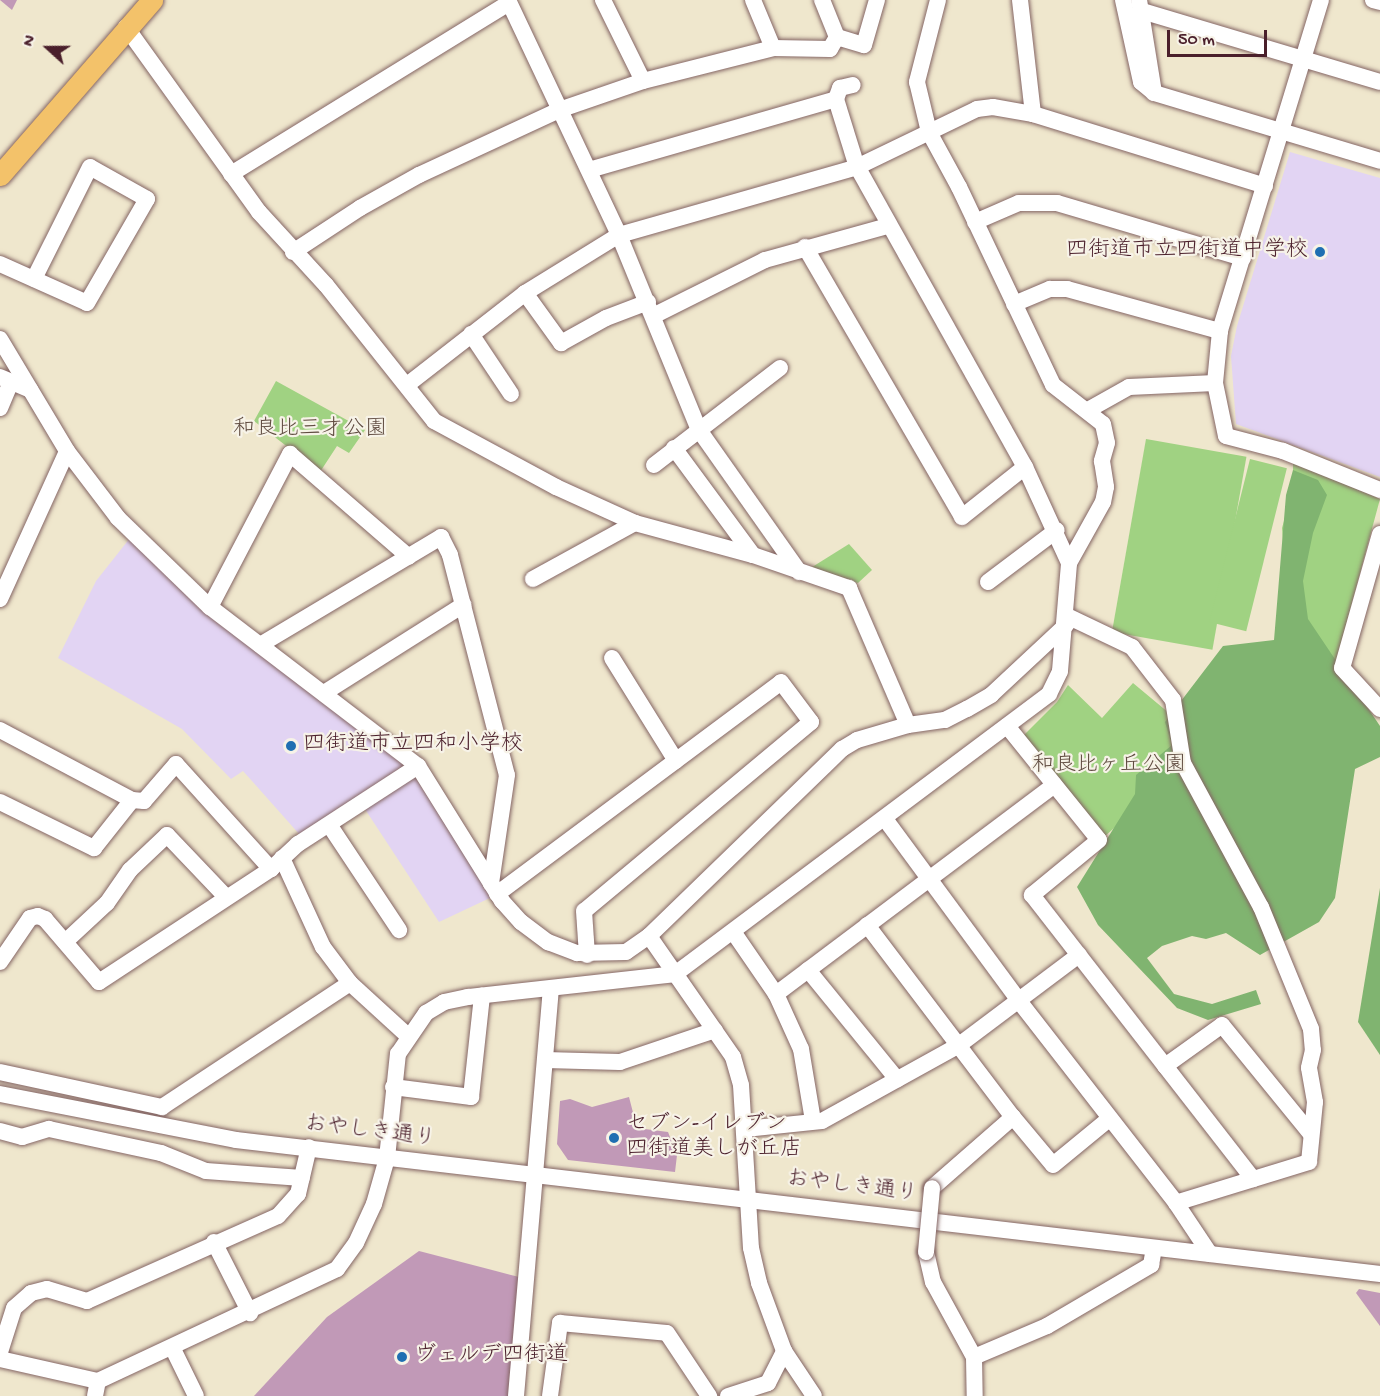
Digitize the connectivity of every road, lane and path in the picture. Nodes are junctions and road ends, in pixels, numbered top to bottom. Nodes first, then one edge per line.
1 (152, 0) edge
2 (603, 0) edge
3 (753, 0) edge
4 (822, 0) edge
5 (877, 0) edge
6 (938, 0) edge
7 (1020, 0) edge
8 (1123, 0) edge
9 (1321, 0) edge
10 (1373, 0) edge
11 (508, 1) edge
12 (1380, 2) edge
13 (1141, 6) edge
14 (126, 27) junction
15 (837, 37) junction
16 (772, 48) junction
17 (1304, 60) junction
18 (643, 81) junction
19 (1380, 82) edge
20 (853, 85) dead end
21 (1155, 93) junction
22 (836, 99) junction
23 (559, 110) junction
24 (1033, 114) junction
25 (1283, 131) junction
26 (929, 132) junction
27 (1380, 161) edge
28 (857, 167) junction
29 (589, 170) junction
30 (231, 174) junction
31 (0, 175) edge
32 (1265, 186) junction
33 (975, 222) junction
34 (888, 226) junction
35 (619, 236) junction
36 (805, 247) junction
37 (294, 252) junction
38 (1243, 258) junction
39 (0, 264) edge
40 (34, 279) junction
41 (525, 293) junction
42 (1014, 303) junction
43 (650, 309) junction
44 (1220, 331) junction
45 (471, 334) junction
46 (0, 339) edge
47 (780, 368) dead end
48 (5, 379) edge
49 (1215, 383) junction
50 (407, 385) junction
51 (30, 390) junction
52 (511, 394) dead end
53 (0, 408) edge
54 (1088, 410) junction
55 (699, 430) junction
56 (674, 448) junction
57 (67, 451) junction
58 (654, 465) dead end
59 (1025, 467) junction
60 (1380, 490) edge
61 (635, 523) junction
62 (1057, 530) junction
63 (1380, 534) edge
64 (753, 555) junction
65 (409, 557) junction
66 (1069, 563) junction
67 (799, 572) junction
68 (533, 579) dead end
69 (988, 582) dead end
70 (0, 599) edge
71 (463, 605) junction
72 (210, 607) junction
73 (1066, 621) junction
74 (260, 645) junction
75 (612, 658) dead end
76 (324, 693) junction
77 (1380, 709) edge
78 (908, 725) junction
79 (1007, 726) junction
80 (0, 730) edge
81 (676, 760) junction
82 (418, 766) junction
83 (1054, 785) junction
84 (132, 800) junction
85 (0, 802) edge
86 (885, 819) junction
87 (330, 826) junction
88 (276, 864) junction
89 (929, 879) junction
90 (494, 889) junction
91 (226, 897) junction
92 (867, 925) junction
93 (399, 930) dead end
94 (734, 933) junction
95 (649, 936) junction
96 (65, 942) junction
97 (586, 955) junction
98 (1078, 955) junction
99 (0, 962) edge
100 (808, 970) junction
101 (675, 974) junction
102 (350, 983) junction
103 (551, 990) junction
104 (776, 994) junction
105 (482, 996) junction
106 (1018, 1000) junction
107 (715, 1030) junction
108 (408, 1035) junction
109 (958, 1045) junction
110 (544, 1060) junction
111 (1165, 1066) junction
112 (0, 1072) edge
113 (897, 1079) junction
114 (393, 1087) junction
115 (0, 1094) edge
116 (1013, 1117) junction
117 (1109, 1119) junction
118 (813, 1122) junction
119 (745, 1129) junction
120 (0, 1131) edge
121 (1310, 1133) junction
122 (309, 1147) junction
123 (387, 1158) junction
124 (536, 1174) junction
125 (302, 1178) junction
126 (1253, 1179) junction
127 (749, 1198) junction
128 (1176, 1203) junction
129 (214, 1242) junction
130 (1154, 1248) junction
131 (1210, 1254) junction
132 (1380, 1274) edge
133 (250, 1313) junction
134 (173, 1348) junction
135 (783, 1351) junction
136 (0, 1352) edge
137 (974, 1357) junction
138 (0, 1359) edge
139 (97, 1389) edge
140 (196, 1396) edge
141 (516, 1396) edge
142 (550, 1396) edge
143 (709, 1396) edge
144 (728, 1396) edge
145 (814, 1396) edge
146 (975, 1396) edge

1 - 14 main road
2 - 18 street
3 - 16 street
4 - 15 street
5 - 15 street
6 - 26 street
7 - 24 street
8 - 21 street
9 - 17 street
10 - 12 street
11 - 23 street
11 - 30 street
13 - 17 street
13 - 21 street
14 - 30 street
14 - 31 main road
15 - 16 street
16 - 18 street
17 - 19 street
17 - 25 street
18 - 23 street
20 - 22 street
21 - 25 street
22 - 28 street
22 - 29 street
23 - 29 street
23 - 37 street
24 - 26 street
24 - 32 street
25 - 27 street
25 - 32 street
26 - 28 street
26 - 33 street
28 - 34 street
28 - 35 street
29 - 35 street
30 - 37 street
32 - 38 street
33 - 38 street
33 - 42 street
34 - 36 street
34 - 59 street
35 - 41 street
35 - 43 street
36 - 43 street
36 - 59 street
37 - 50 street
38 - 44 street
39 - 40 street
40 - 40 street
41 - 43 street
41 - 45 street
42 - 44 street
42 - 54 street
43 - 55 street
44 - 49 street
45 - 50 street
45 - 52 street
46 - 51 street
47 - 55 street
48 - 51 street
48 - 53 street
49 - 54 street
49 - 60 street
50 - 61 street
51 - 57 street
54 - 66 street
55 - 56 street
55 - 67 street
56 - 58 street
56 - 64 street
57 - 70 street
57 - 72 street
59 - 62 street
61 - 64 street
61 - 68 street
62 - 66 street
62 - 69 street
63 - 77 street
64 - 67 street
65 - 71 street
65 - 72 street
65 - 74 street
66 - 73 street
67 - 78 street
71 - 76 street
71 - 90 street
72 - 74 street
73 - 78 street
73 - 79 street
73 - 121 street
74 - 76 street
75 - 81 street
76 - 82 street
78 - 95 street
79 - 83 street
79 - 86 street
80 - 84 street
81 - 90 street
81 - 97 street
82 - 87 street
82 - 90 street
83 - 89 street
83 - 98 street
84 - 85 street
84 - 88 street
86 - 89 street
86 - 94 street
87 - 88 street
87 - 93 street
88 - 91 street
88 - 102 street
89 - 92 street
89 - 106 street
90 - 97 street
91 - 96 street
91 - 96 street
92 - 100 street
92 - 109 street
94 - 101 street
94 - 104 street
95 - 97 street
95 - 101 street
96 - 99 street
98 - 106 street
98 - 111 street
100 - 104 street
100 - 113 street
101 - 103 street
101 - 107 street
102 - 108 street
102 - 112 street
103 - 105 street
103 - 110 street
104 - 118 street
105 - 108 street
105 - 114 street
106 - 109 street
106 - 117 street
107 - 110 street
107 - 119 street
108 - 114 street
109 - 113 street
109 - 116 street
110 - 124 street
111 - 121 street
111 - 126 street
113 - 118 street
114 - 123 street
115 - 122 street, おやしき通り
116 - 117 street
116 - 137 street, bridge
117 - 128 street
118 - 119 street
119 - 127 street
120 - 125 street
121 - 126 street
122 - 123 street, おやしき通り
122 - 125 street
123 - 124 street, おやしき通り
123 - 133 street
124 - 127 street, おやしき通り
124 - 141 street
125 - 129 street
126 - 128 street
127 - 130 street, おやしき通り
127 - 135 street
128 - 131 street
129 - 133 street
129 - 136 street
130 - 131 street, おやしき通り
130 - 137 street
131 - 132 street, おやしき通り
133 - 134 street
134 - 139 street
134 - 140 street
135 - 144 street
135 - 145 street
137 - 146 street
138 - 139 street
142 - 143 street

